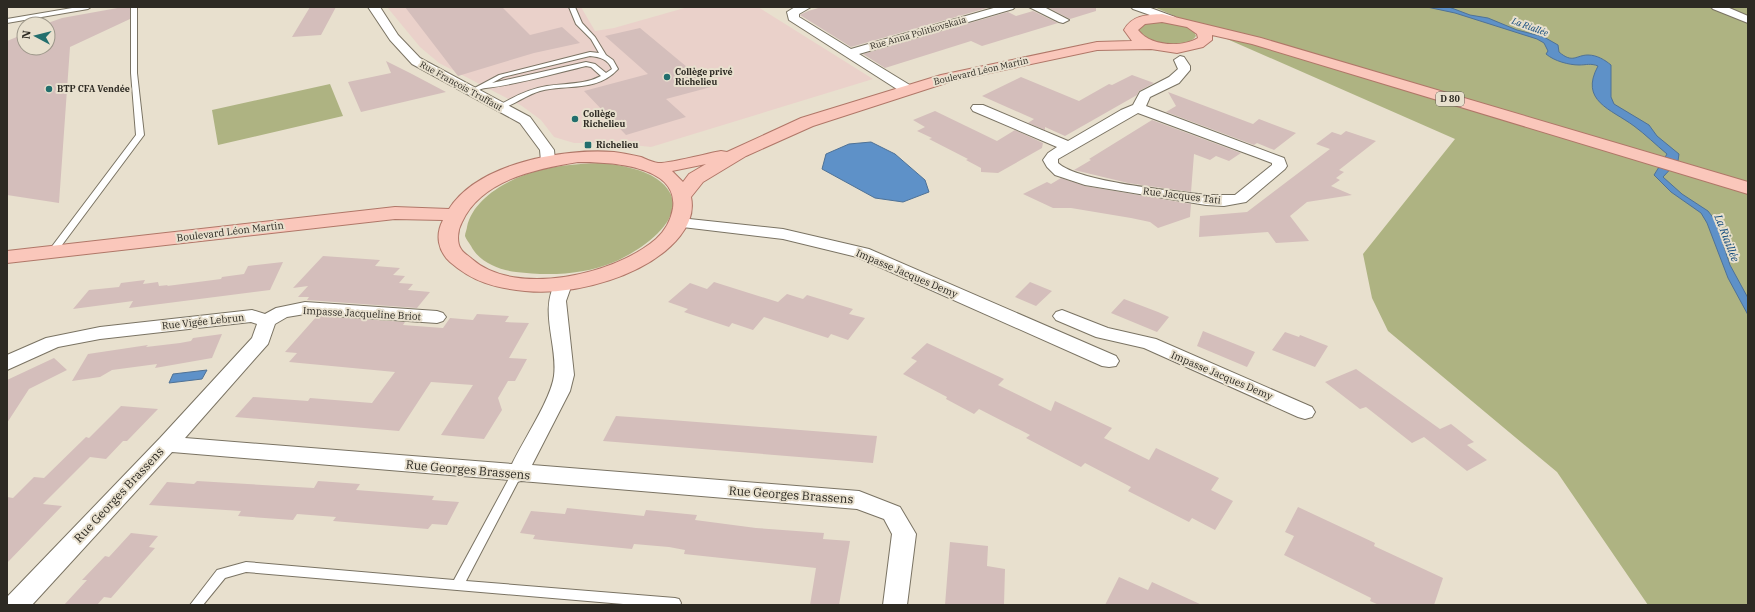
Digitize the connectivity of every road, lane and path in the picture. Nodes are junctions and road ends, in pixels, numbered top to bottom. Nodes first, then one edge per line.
1 (88, 7) edge
2 (134, 7) edge
3 (374, 7) edge
4 (572, 7) edge
5 (805, 7) edge
6 (1010, 7) edge
7 (1035, 7) edge
8 (1136, 7) edge
9 (1717, 7) edge
10 (1745, 17) edge
11 (1171, 19) junction
12 (7, 20) edge
13 (1063, 20) dead end
14 (1145, 20) junction
15 (1200, 28) junction
16 (1131, 30) junction
17 (1256, 41) junction
18 (1194, 45) junction
19 (1097, 46) junction
20 (1157, 46) junction
21 (850, 53) junction
22 (603, 55) junction
23 (1180, 60) junction
24 (606, 77) junction
25 (477, 89) junction
26 (908, 90) junction
27 (500, 108) junction
28 (978, 108) dead end
29 (1138, 108) junction
30 (1069, 147) junction
31 (740, 152) junction
32 (548, 161) junction
33 (657, 169) junction
34 (1748, 188) edge
35 (683, 194) junction
36 (454, 214) junction
37 (680, 223) junction
38 (53, 251) junction
39 (7, 257) edge
40 (563, 284) junction
41 (1062, 316) dead end
42 (437, 317) dead end
43 (267, 321) junction
44 (1115, 335) junction
45 (7, 363) edge
46 (1305, 412) dead end
47 (167, 444) junction
48 (517, 474) junction
49 (457, 585) junction
50 (675, 603) dead end
51 (16, 605) edge
52 (196, 605) edge
53 (895, 605) edge

1 - 12 lane
2 - 38 lane
3 - 25 street, Rue François Truffaut
4 - 22 lane
5 - 21 street, Rue Anna Politkovskaia
6 - 21 street, Rue Anna Politkovskaia
7 - 13 street
8 - 11 street
8 - 14 street
9 - 10 street
11 - 14 main road
11 - 15 main road
14 - 16 main road, Boulevard Léon Martin
15 - 17 main road, D 80
15 - 18 main road
16 - 19 main road, Boulevard Léon Martin
16 - 20 main road
17 - 18 main road, D 80
17 - 34 main road, D 80
18 - 20 main road, Boulevard Léon Martin
18 - 23 street
19 - 20 main road, Boulevard Léon Martin
19 - 26 main road, Boulevard Léon Martin
20 - 23 street
21 - 26 street, Rue Anna Politkovskaia
22 - 24 lane
22 - 25 lane
23 - 29 street, Rue Jacques Tati
24 - 25 lane
24 - 27 lane
25 - 27 street, Rue François Truffaut
26 - 31 main road, Boulevard Léon Martin
27 - 32 street, Rue François Truffaut
28 - 30 street
29 - 30 street, Rue Jacques Tati
29 - 30 street, Rue Jacques Tati
31 - 33 main road, Boulevard Léon Martin
31 - 35 main road, Boulevard Léon Martin
32 - 33 main road
32 - 36 main road
33 - 35 main road
35 - 37 main road
36 - 38 main road, Boulevard Léon Martin
36 - 40 main road
37 - 40 main road
37 - 44 street, Impasse Jacques Demy
38 - 39 main road, Boulevard Léon Martin
40 - 48 street
41 - 44 street, Impasse Jacques Demy
42 - 43 street, Impasse Jacqueline Briot
43 - 45 street, Rue Vigée Lebrun
43 - 47 street
44 - 46 street, Impasse Jacques Demy
47 - 48 street, Rue Georges Brassens
47 - 51 street, Rue Georges Brassens
48 - 49 lane
48 - 53 street, Rue Georges Brassens
49 - 50 lane
49 - 52 lane

